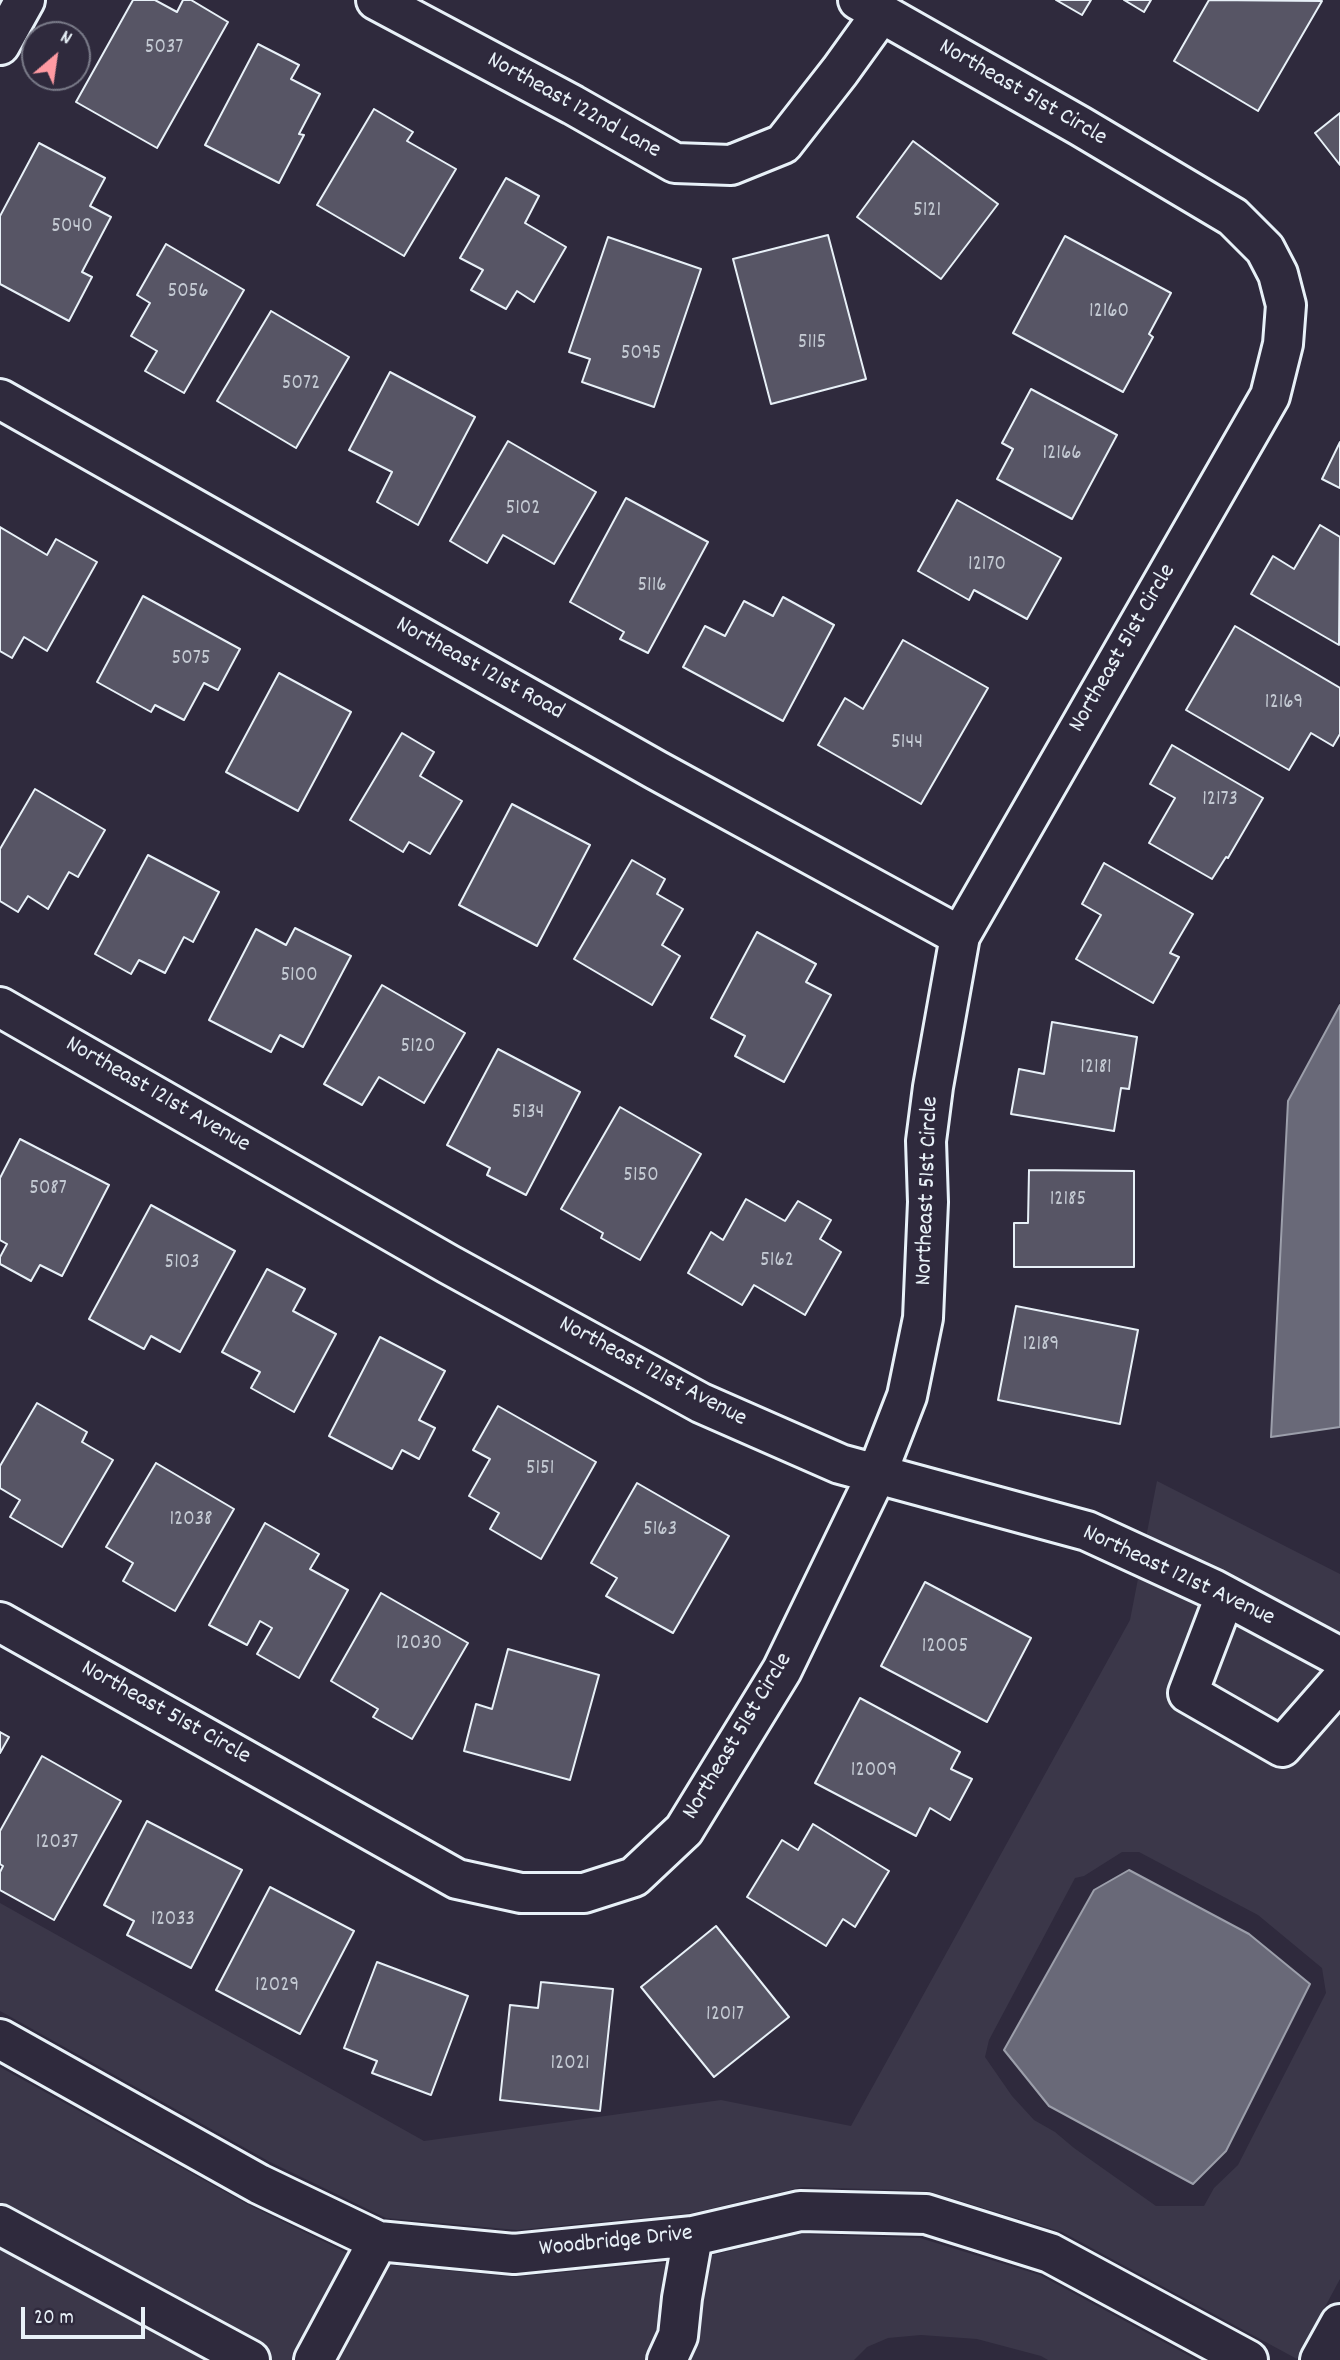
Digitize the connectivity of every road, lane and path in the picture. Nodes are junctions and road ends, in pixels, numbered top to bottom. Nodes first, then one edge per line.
1 (25, 0) edge
2 (376, 0) edge
3 (870, 7) edge
4 (0, 45) edge
5 (0, 399) edge
6 (960, 936) junction
7 (0, 1007) edge
8 (876, 1476) junction
9 (1225, 1595) junction
10 (0, 1622) edge
11 (1340, 1657) edge
12 (1340, 1681) edge
13 (0, 2039) edge
14 (0, 2225) edge
15 (693, 2236) junction
16 (378, 2241) junction
17 (1340, 2324) edge
18 (250, 2360) edge
19 (314, 2360) edge
20 (667, 2360) edge
21 (1248, 2360) edge
22 (1320, 2360) edge

1 - 4 street
2 - 3 street, Northeast 122nd Lane
3 - 6 street, Northeast 51st Circle
5 - 6 street, Northeast 121st Road
6 - 8 street, Northeast 51st Circle
7 - 8 street, Northeast 121st Avenue
8 - 9 street, Northeast 121st Avenue
8 - 10 street, Northeast 51st Circle
9 - 11 street, Northeast 121st Avenue
9 - 12 street
13 - 16 street, Woodbridge Drive
14 - 18 street
15 - 16 street, Woodbridge Drive
15 - 20 street
15 - 21 street, Woodbridge Drive
16 - 19 street
17 - 22 street

